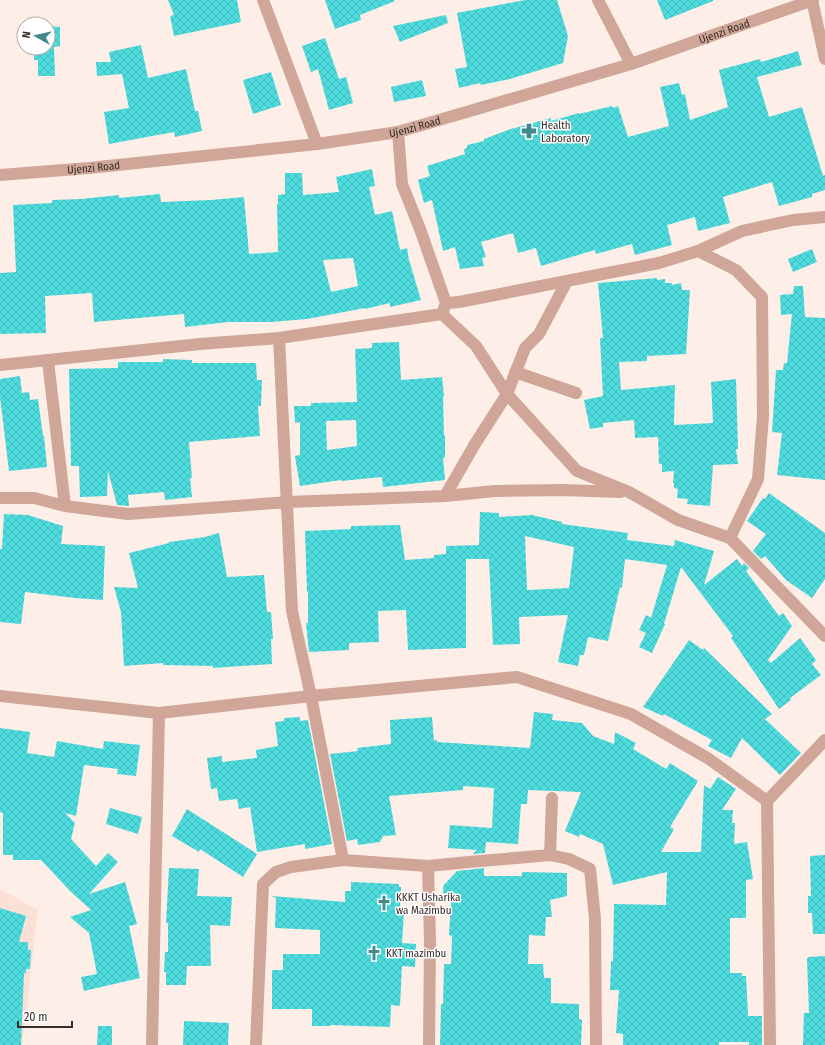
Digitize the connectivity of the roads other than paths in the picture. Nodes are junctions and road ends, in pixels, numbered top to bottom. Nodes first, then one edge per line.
1 (262, 0) edge
2 (598, 0) edge
3 (813, 0) edge
4 (825, 59) edge
5 (631, 64) junction
6 (398, 132) junction
7 (317, 144) junction
8 (0, 175) edge
9 (825, 217) edge
10 (698, 251) junction
11 (567, 281) junction
12 (444, 308) junction
13 (280, 338) junction
14 (48, 361) junction
15 (0, 365) edge
16 (515, 372) junction
17 (507, 394) junction
18 (576, 394) dead end
19 (629, 492) junction
20 (445, 496) junction
21 (0, 498) edge
22 (288, 502) junction
23 (65, 506) junction
24 (730, 538) junction
25 (825, 636) edge
26 (0, 696) edge
27 (311, 696) junction
28 (159, 713) junction
29 (825, 740) edge
30 (552, 798) dead end
31 (767, 801) junction
32 (550, 855) junction
33 (344, 860) junction
34 (428, 866) junction
35 (152, 1045) edge
36 (256, 1045) edge
37 (429, 1045) edge
38 (596, 1045) edge
39 (770, 1045) edge

1 - 7 street
2 - 5 street
3 - 4 street
3 - 5 street, Ujenzi Road
5 - 6 street, Ujenzi Road
6 - 7 street, Ujenzi Road
6 - 12 street
7 - 8 street, Ujenzi Road
9 - 10 street
10 - 11 street
10 - 24 street
11 - 12 street
11 - 16 street
12 - 13 street
12 - 17 street
13 - 14 street
13 - 22 street
14 - 15 street
14 - 23 street
16 - 17 street
16 - 18 street
17 - 19 street
17 - 20 street
19 - 20 street
19 - 24 street
20 - 22 street
21 - 23 street
22 - 23 street
22 - 27 street
24 - 25 street
26 - 28 street
27 - 28 street
27 - 31 street
27 - 33 street
28 - 35 street
29 - 31 street
30 - 32 street
31 - 39 street
32 - 34 street
32 - 38 street
33 - 34 street
33 - 36 street
34 - 37 street

